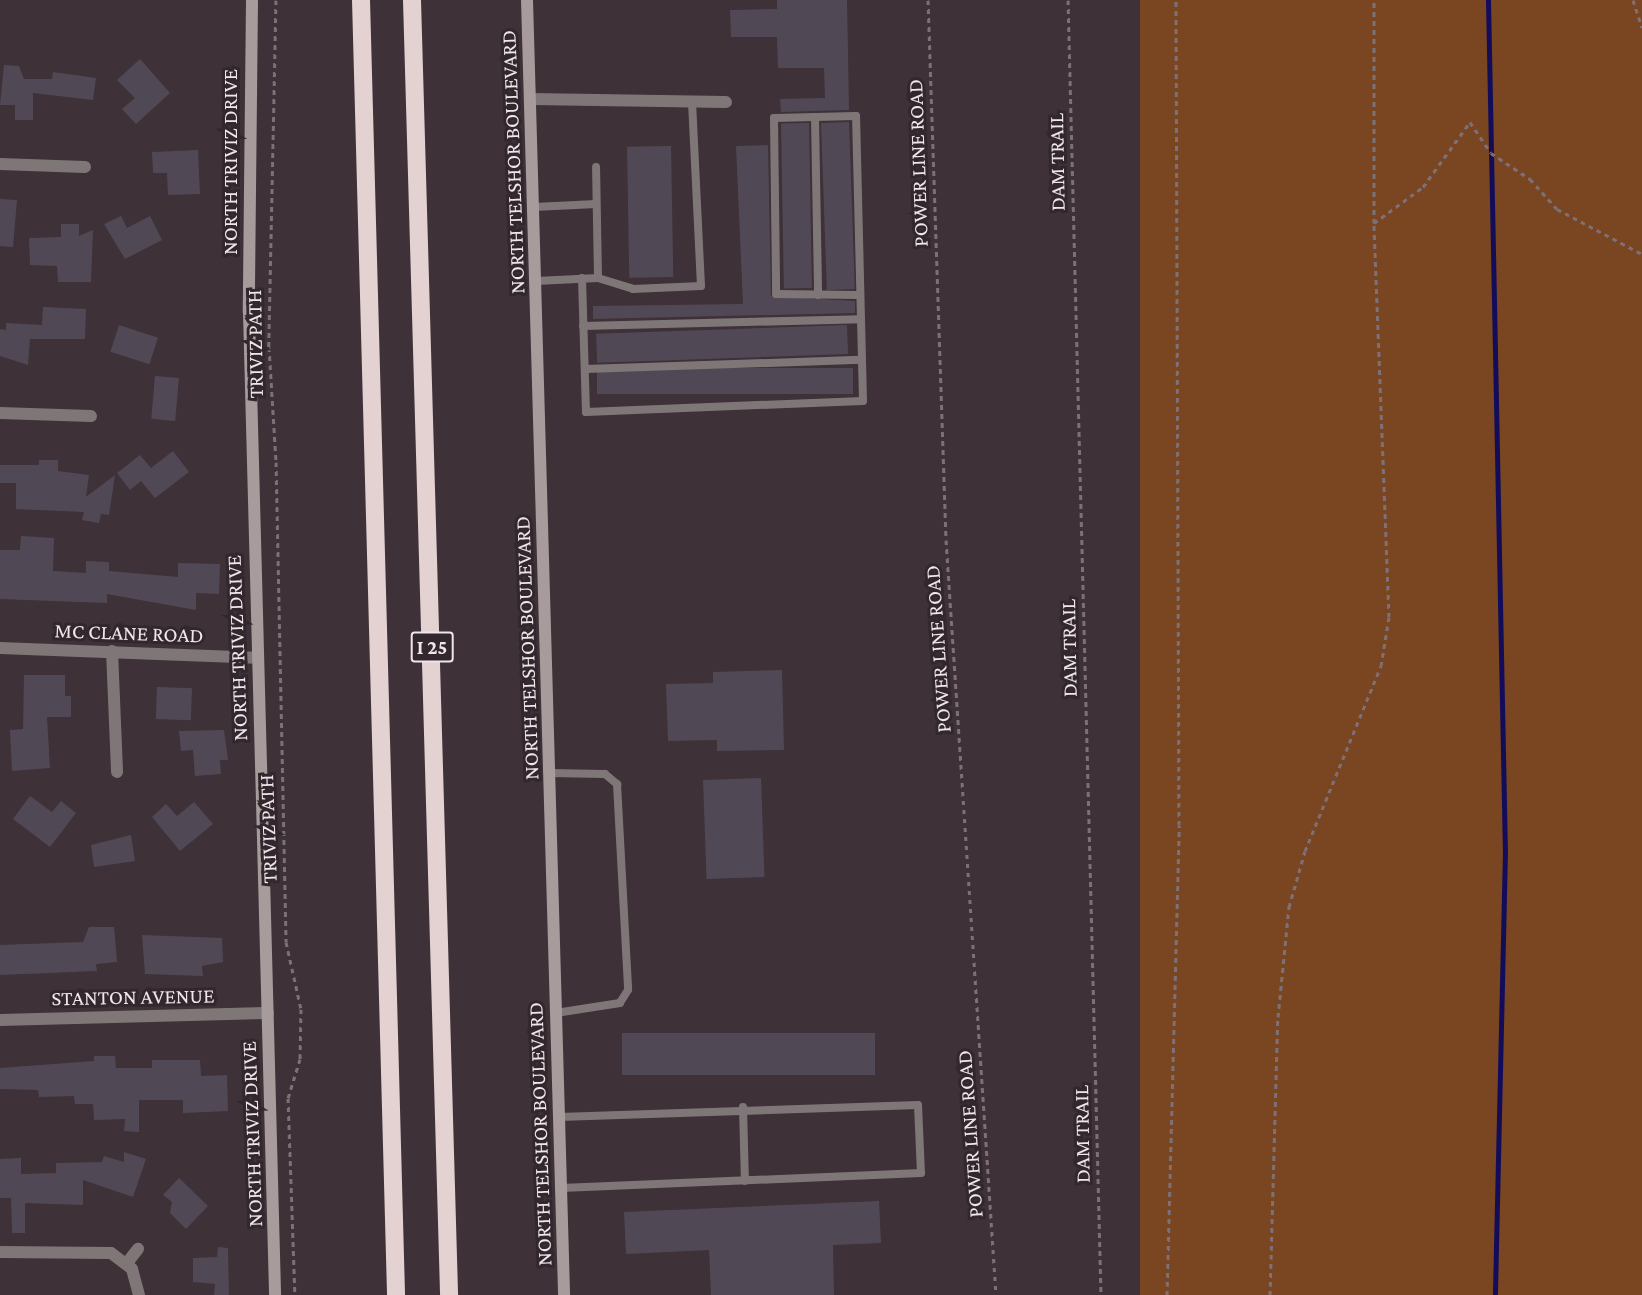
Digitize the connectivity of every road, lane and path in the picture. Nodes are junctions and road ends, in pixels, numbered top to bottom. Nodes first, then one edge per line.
1 (252, 0) edge
2 (276, 0) edge
3 (361, 0) edge
4 (412, 0) edge
5 (527, 0) edge
6 (928, 0) edge
7 (1068, 0) edge
8 (1176, 0) edge
9 (1374, 0) edge
10 (1633, 0) edge
11 (1642, 28) edge
12 (531, 99) junction
13 (692, 101) junction
14 (726, 102) dead end
15 (815, 117) junction
16 (0, 164) edge
17 (85, 167) dead end
18 (596, 167) dead end
19 (596, 204) junction
20 (534, 207) junction
21 (1374, 223) junction
22 (1642, 254) edge
23 (582, 278) junction
24 (598, 278) junction
25 (536, 281) junction
26 (818, 295) junction
27 (860, 295) junction
28 (861, 319) junction
29 (583, 326) junction
30 (861, 360) junction
31 (585, 369) junction
32 (0, 413) edge
33 (91, 416) dead end
34 (0, 648) edge
35 (111, 651) junction
36 (257, 658) junction
37 (117, 772) dead end
38 (550, 773) junction
39 (268, 1013) junction
40 (556, 1013) junction
41 (0, 1020) edge
42 (743, 1107) junction
43 (559, 1117) junction
44 (744, 1181) junction
45 (561, 1188) junction
46 (138, 1249) dead end
47 (0, 1252) edge
48 (127, 1263) junction
49 (139, 1295) edge
50 (275, 1295) edge
51 (295, 1295) edge
52 (396, 1295) edge
53 (449, 1295) edge
54 (564, 1295) edge
55 (996, 1295) edge
56 (1101, 1295) edge
57 (1167, 1295) edge
58 (1270, 1295) edge

1 - 36 main road, NORTH TRIVIZ DRIVE
2 - 51 path, TRIVIZ PATH
3 - 52 highway, I 25
4 - 53 highway, I 25
5 - 12 main road, NORTH TELSHOR BOULEVARD
6 - 55 path, POWER LINE ROAD
7 - 56 path, DAM TRAIL
8 - 57 path
9 - 21 path
10 - 11 path
12 - 13 street
12 - 20 main road, NORTH TELSHOR BOULEVARD
13 - 14 street
13 - 24 lane
15 - 26 lane
15 - 26 lane
15 - 27 lane
16 - 17 street
18 - 19 lane
19 - 20 lane
19 - 24 lane
20 - 25 main road, NORTH TELSHOR BOULEVARD
21 - 22 path
21 - 58 path
23 - 24 lane
23 - 25 lane
23 - 29 lane
25 - 38 main road, NORTH TELSHOR BOULEVARD
26 - 27 lane
27 - 28 lane
28 - 29 lane
28 - 30 lane
29 - 31 lane
30 - 31 lane
30 - 31 lane
32 - 33 street
34 - 35 street, MC CLANE ROAD
35 - 36 street, MC CLANE ROAD
35 - 37 street
36 - 39 main road, NORTH TRIVIZ DRIVE
38 - 40 main road, NORTH TELSHOR BOULEVARD
38 - 40 lane
39 - 41 street, STANTON AVENUE
39 - 50 main road, NORTH TRIVIZ DRIVE
40 - 43 main road, NORTH TELSHOR BOULEVARD
42 - 43 lane
42 - 44 lane
42 - 44 lane
43 - 45 main road, NORTH TELSHOR BOULEVARD
44 - 45 lane
45 - 54 main road, NORTH TELSHOR BOULEVARD
46 - 48 street
47 - 48 street
48 - 49 street

